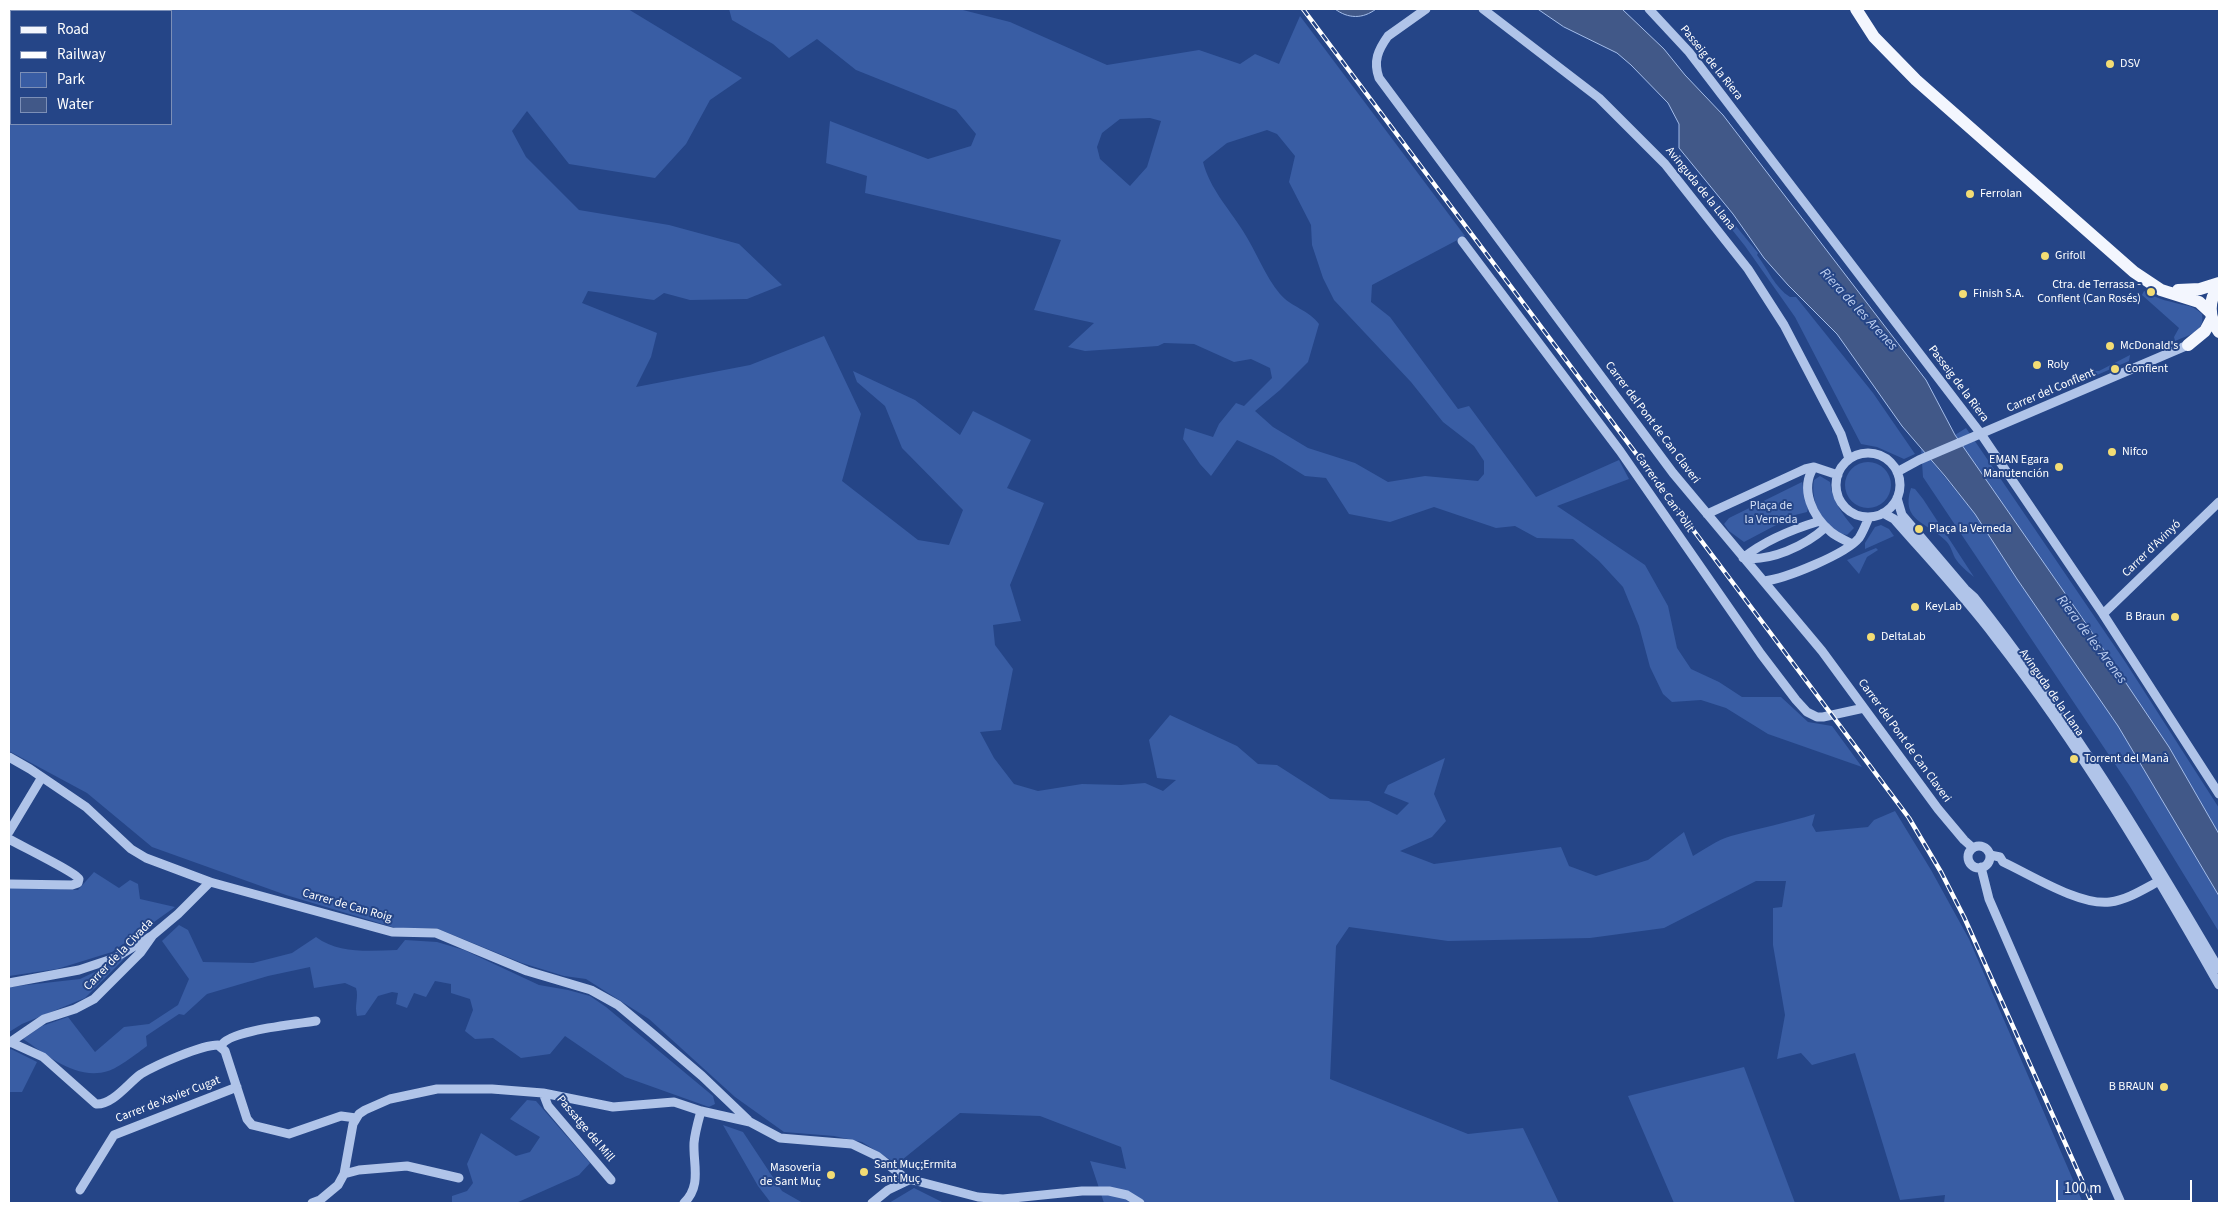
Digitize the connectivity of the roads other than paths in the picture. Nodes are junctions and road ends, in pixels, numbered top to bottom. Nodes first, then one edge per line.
1 (1426, 9) edge
2 (1483, 9) edge
3 (1649, 9) edge
4 (1856, 9) edge
5 (1462, 241) dead end
6 (2219, 285) edge
7 (2168, 291) junction
8 (2211, 316) junction
9 (2219, 332) edge
10 (2219, 338) edge
11 (2188, 345) junction
12 (1841, 434) junction
13 (1981, 434) junction
14 (1860, 454) junction
15 (1849, 459) junction
16 (1814, 467) junction
17 (1897, 472) junction
18 (1838, 475) junction
19 (1897, 498) junction
20 (2219, 502) edge
21 (1884, 513) junction
22 (1707, 514) junction
23 (1869, 517) junction
24 (1823, 524) junction
25 (1852, 544) junction
26 (1742, 558) junction
27 (1764, 580) junction
28 (2103, 614) junction
29 (1864, 708) junction
30 (9, 757) edge
31 (42, 777) junction
32 (2219, 794) edge
33 (9, 832) edge
34 (9, 839) edge
35 (1973, 848) junction
36 (1986, 862) junction
37 (2162, 879) junction
38 (210, 882) junction
39 (9, 884) edge
40 (153, 935) junction
41 (2219, 969) edge
42 (9, 983) edge
43 (2219, 985) edge
44 (316, 1021) dead end
45 (9, 1042) edge
46 (221, 1046) junction
47 (237, 1087) junction
48 (543, 1093) junction
49 (700, 1111) junction
50 (356, 1118) junction
51 (754, 1124) junction
52 (344, 1174) junction
53 (459, 1178) dead end
54 (611, 1180) dead end
55 (909, 1180) junction
56 (80, 1190) dead end
57 (312, 1203) edge
58 (684, 1203) edge
59 (872, 1203) edge
60 (1140, 1203) edge
61 (2121, 1203) edge

1 - 22 street, Carrer del Pont de Can Claveri
2 - 12 street, Avinguda de la Llana
3 - 13 street, Passeig de la Riera
4 - 7 main road
5 - 29 street, Carrer de Can Pòlit
6 - 7 main road
6 - 8 main road
7 - 8 main road
8 - 9 main road
8 - 11 main road
10 - 11 main road
11 - 13 street, Carrer del Conflent
12 - 14 street, Avinguda de la Llana
12 - 15 street, Avinguda de la Llana
13 - 17 street, Carrer del Conflent
13 - 28 street, Passeig de la Riera
14 - 15 street
14 - 17 street
15 - 18 street
16 - 18 street
16 - 22 street
16 - 24 street
17 - 19 street
18 - 23 street
19 - 21 street
19 - 37 street, Avinguda de la Llana
20 - 28 street, Carrer d'Avinyó
21 - 23 street
21 - 37 street, Avinguda de la Llana
22 - 26 street, Carrer del Pont de Can Claveri
23 - 25 street
24 - 25 street
24 - 26 street
24 - 26 street
25 - 27 street
26 - 27 street, Carrer del Pont de Can Claveri
27 - 29 street, Carrer del Pont de Can Claveri
28 - 32 street, Passeig de la Riera
29 - 35 street, Carrer del Pont de Can Claveri
30 - 31 street, Carrer de Can Roig
31 - 33 street
31 - 38 street, Carrer de Can Roig
34 - 39 street
35 - 36 street
35 - 36 street
36 - 37 street
36 - 61 street
37 - 41 street, Avinguda de la Llana
37 - 43 street, Avinguda de la Llana
38 - 40 street, Carrer de la Civada
38 - 51 street, Carrer de Can Roig
40 - 42 street
40 - 45 street, Carrer de la Civada
44 - 46 street
45 - 46 street
46 - 47 street
47 - 50 street
47 - 56 street, Carrer de Xavier Cugat
48 - 49 street
48 - 50 street
48 - 54 street, Passatge del Mill
49 - 51 street
49 - 58 street
50 - 52 street
51 - 55 street
52 - 53 street
52 - 57 street
55 - 59 street
55 - 60 street

